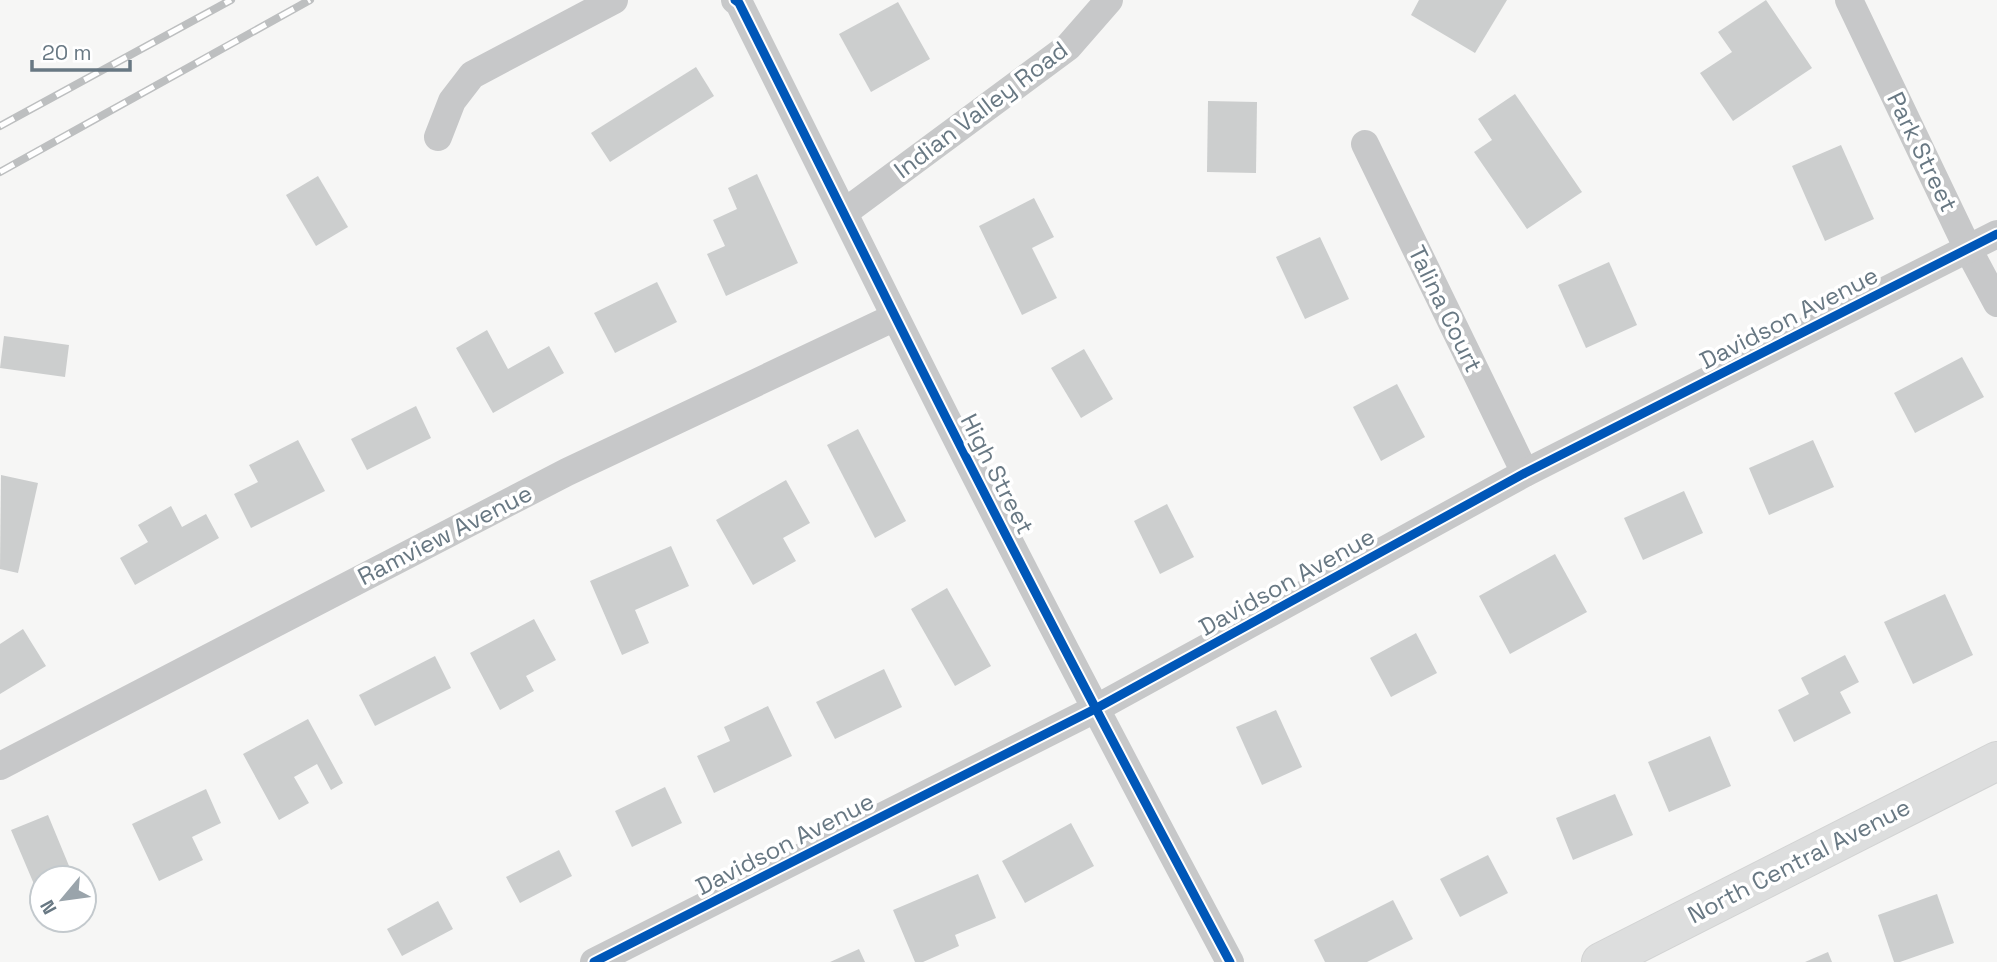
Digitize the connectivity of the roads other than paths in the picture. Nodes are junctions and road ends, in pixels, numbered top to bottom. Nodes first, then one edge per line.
1 (614, 0) edge
2 (735, 0) edge
3 (1109, 0) edge
4 (1849, 0) edge
5 (438, 137) dead end
6 (1365, 144) dead end
7 (845, 212) junction
8 (1997, 234) edge
9 (1968, 249) junction
10 (1997, 303) edge
11 (895, 317) junction
12 (1525, 473) junction
13 (1095, 709) junction
14 (1997, 761) edge
15 (0, 766) edge
16 (594, 962) edge
17 (1230, 962) edge
18 (1601, 962) edge

1 - 5 street
2 - 7 street, High Street
3 - 7 street, Indian Valley Road
4 - 9 street, Park Street
6 - 12 street, Talina Court
7 - 11 street, High Street
8 - 9 street, Davidson Avenue
9 - 10 street, Park Street
9 - 12 street, Davidson Avenue
11 - 13 street, High Street
11 - 15 street, Ramview Avenue
12 - 13 street, Davidson Avenue
13 - 16 street, Davidson Avenue
13 - 17 street, High Street
14 - 18 main road, North Central Avenue

